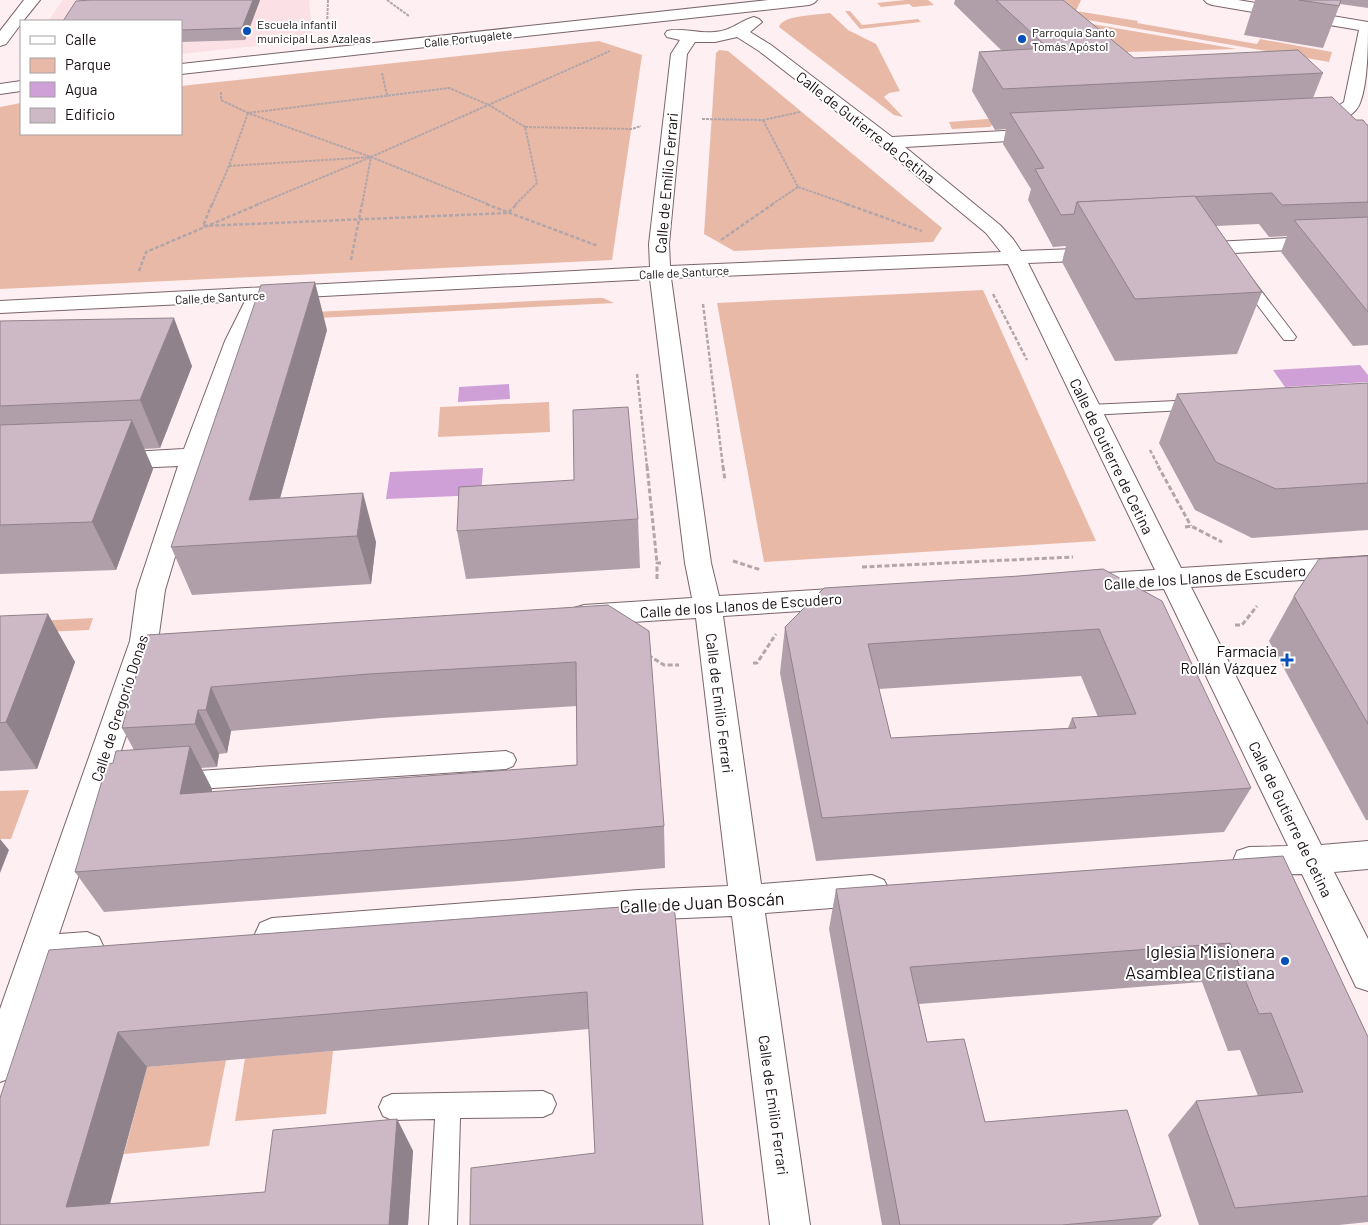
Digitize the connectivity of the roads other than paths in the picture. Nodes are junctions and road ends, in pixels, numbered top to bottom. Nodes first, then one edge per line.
1 (32, 0) edge
2 (809, 0) edge
3 (1212, 0) edge
4 (655, 2) dead end
5 (749, 4) edge
6 (648, 19) junction
7 (1367, 27) edge
8 (739, 32) junction
9 (691, 37) junction
10 (0, 41) edge
11 (182, 69) edge
12 (20, 86) edge
13 (0, 89) edge
14 (1299, 121) edge
15 (1060, 134) edge
16 (888, 143) junction
17 (1368, 240) edge
18 (1172, 250) edge
19 (1123, 252) edge
20 (1015, 258) junction
21 (1228, 258) junction
22 (660, 274) junction
23 (258, 295) junction
24 (0, 307) edge
25 (1289, 337) dead end
26 (1217, 405) edge
27 (1089, 410) junction
28 (193, 457) junction
29 (87, 462) edge
30 (1368, 566) edge
31 (1172, 578) junction
32 (1069, 586) edge
33 (870, 597) edge
34 (708, 608) junction
35 (555, 617) edge
36 (144, 640) junction
37 (173, 640) edge
38 (506, 760) dead end
39 (162, 782) edge
40 (1368, 855) edge
41 (1311, 860) junction
42 (1222, 861) edge
43 (902, 887) edge
44 (746, 900) junction
45 (243, 936) edge
46 (115, 946) edge
47 (36, 952) junction
48 (1368, 975) edge
49 (0, 1064) edge
50 (543, 1104) dead end
51 (448, 1106) junction
52 (392, 1107) dead end
53 (442, 1225) edge
54 (790, 1225) edge

1 - 10 street
2 - 5 street, Calle Portugalete
3 - 7 street
4 - 6 street
5 - 6 street, Calle Portugalete
5 - 8 street
6 - 9 street
6 - 11 street, Calle Portugalete
7 - 14 street
8 - 9 street
8 - 16 street, Calle de Gutierre de Cetina
9 - 22 street, Calle de Emilio Ferrari
12 - 13 street
15 - 16 street
16 - 20 street, Calle de Gutierre de Cetina
17 - 21 street
18 - 21 street
19 - 20 street, Calle de Santurce
20 - 22 street, Calle de Santurce
20 - 27 street, Calle de Gutierre de Cetina
21 - 25 lane
22 - 23 street, Calle de Santurce
22 - 34 street, Calle de Emilio Ferrari
23 - 24 street, Calle de Santurce
23 - 28 street, Calle de Gregorio Donas
26 - 27 lane
27 - 31 street, Calle de Gutierre de Cetina
28 - 29 street
28 - 36 street, Calle de Gregorio Donas
30 - 31 street, Calle de los Llanos de Escudero
31 - 32 street, Calle de los Llanos de Escudero
31 - 41 street, Calle de Gutierre de Cetina
33 - 34 street, Calle de los Llanos de Escudero
34 - 35 street, Calle de los Llanos de Escudero
34 - 44 street, Calle de Emilio Ferrari
36 - 37 street
36 - 47 street, Calle de Gregorio Donas
38 - 39 lane
40 - 41 street
41 - 42 street
41 - 48 street, Calle de Gutierre de Cetina
43 - 44 street, Calle de Juan Boscán
44 - 45 street, Calle de Juan Boscán
44 - 54 street, Calle de Emilio Ferrari
46 - 47 street
47 - 49 street, Calle de Gregorio Donas
50 - 51 lane
51 - 52 lane
51 - 53 lane

